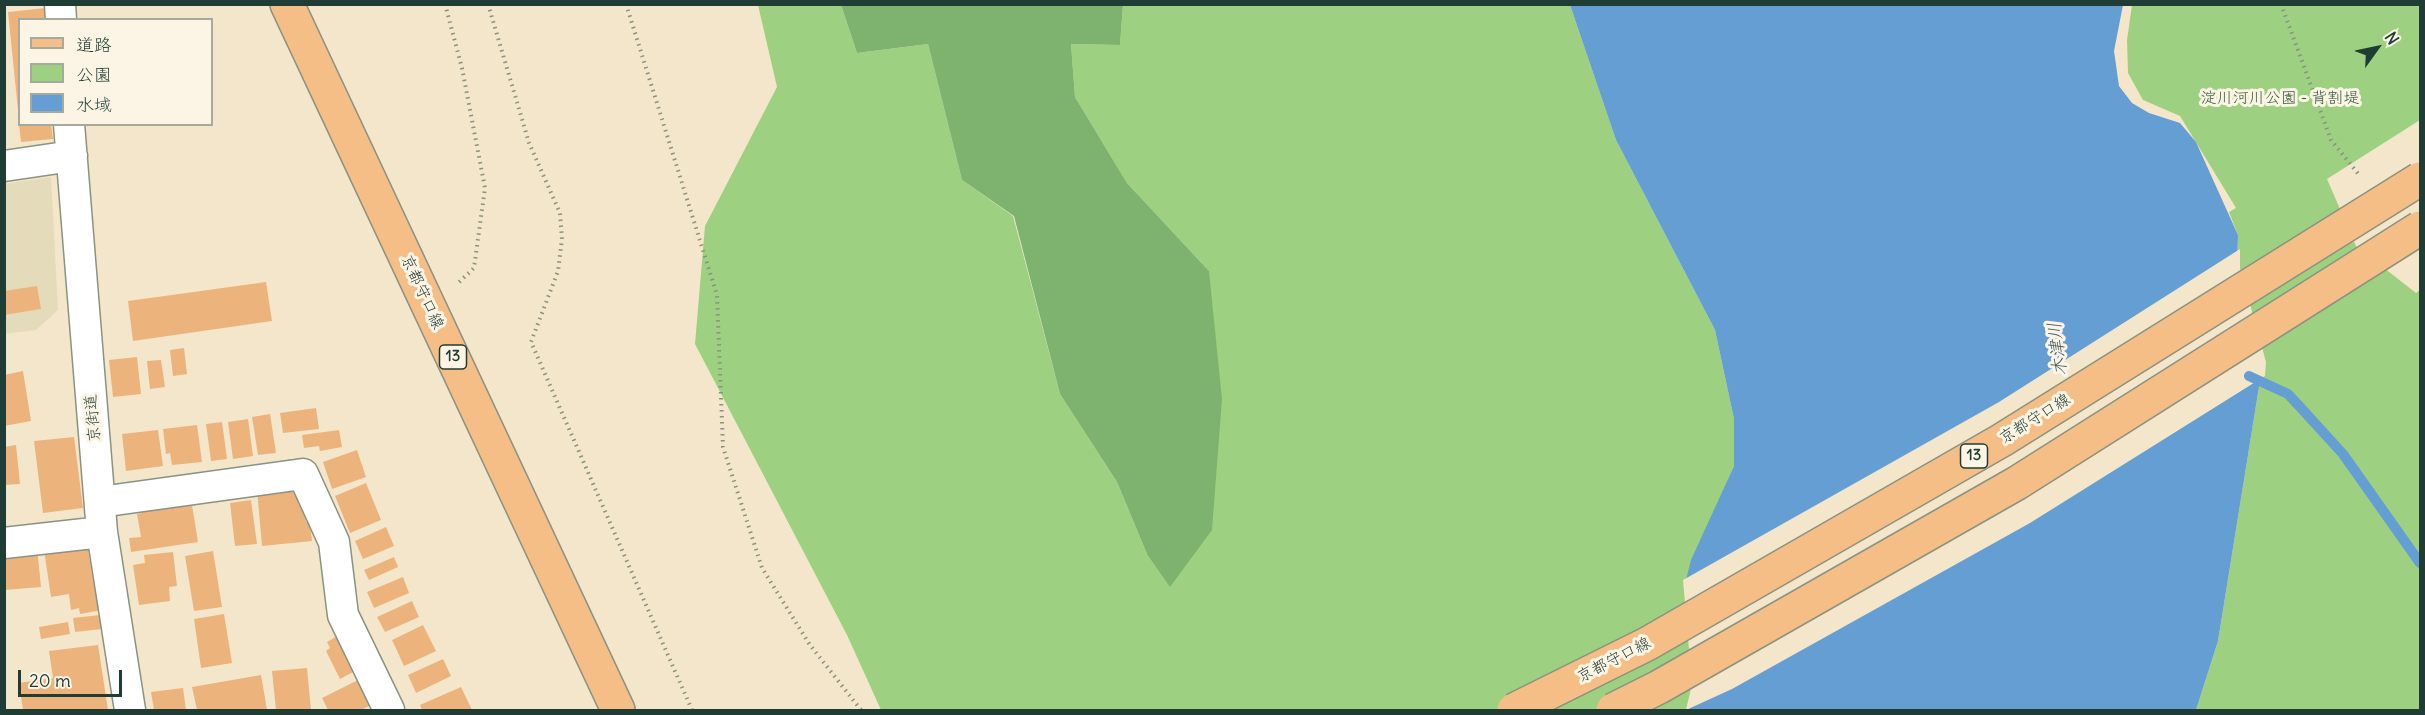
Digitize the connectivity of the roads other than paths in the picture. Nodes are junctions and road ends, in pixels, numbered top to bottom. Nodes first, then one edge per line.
1 (287, 4) edge
2 (69, 126) edge
3 (72, 156) junction
4 (4, 166) edge
5 (2421, 179) edge
6 (2421, 228) edge
7 (100, 502) junction
8 (102, 532) junction
9 (4, 543) edge
10 (130, 711) edge
11 (389, 711) edge
12 (618, 711) edge
13 (1514, 711) edge
14 (1612, 711) edge

1 - 12 main road, 京都守口線 / 13
2 - 3 street, 京街道
3 - 4 street
3 - 7 street, 京街道
5 - 13 main road, 京都守口線 / 13, bridge
6 - 14 main road, bridge
7 - 8 street, 京街道
7 - 11 street
8 - 9 street
8 - 10 street, 京街道

